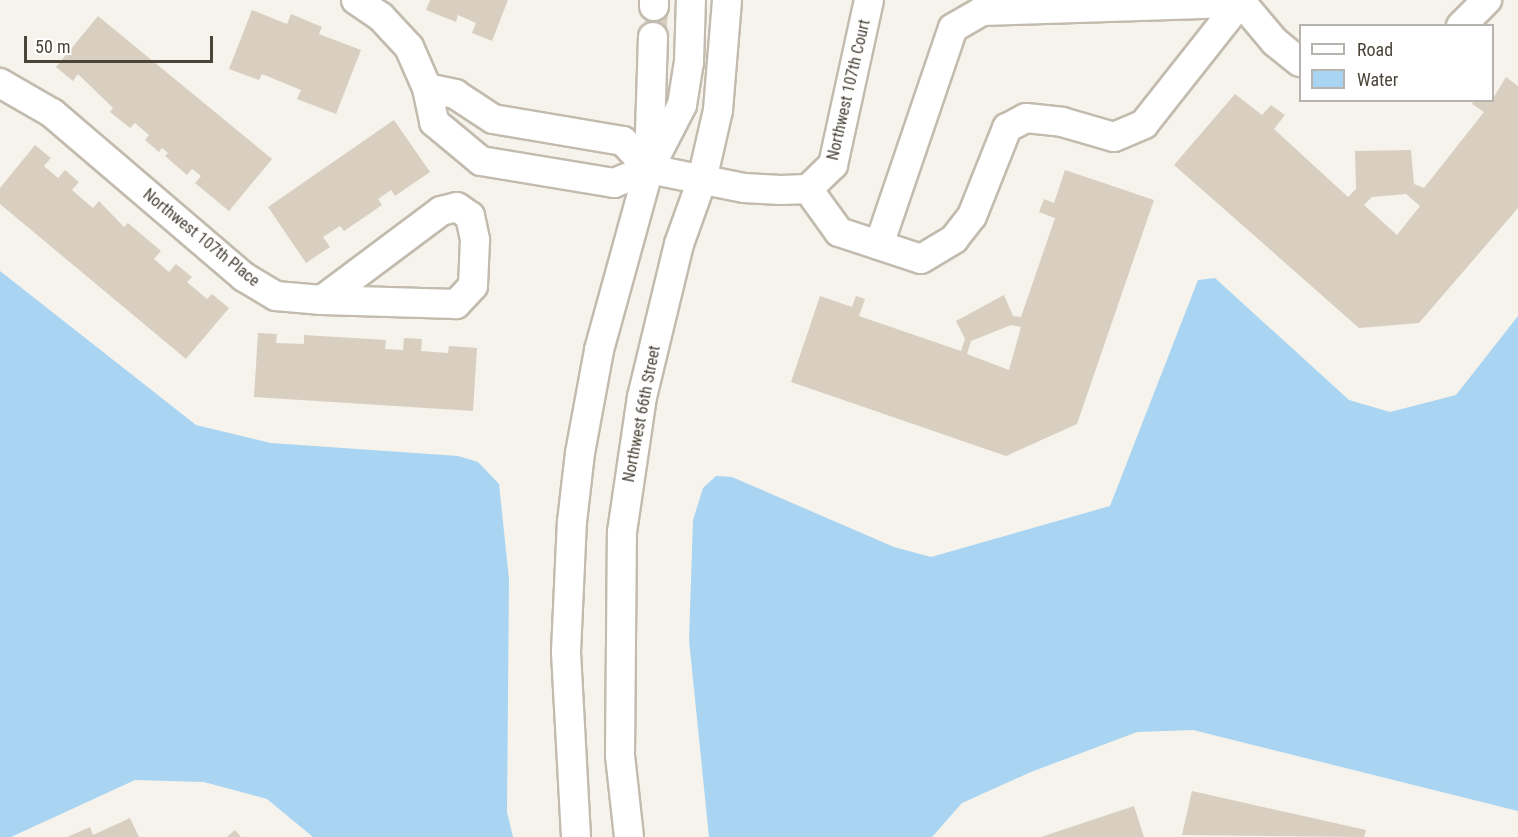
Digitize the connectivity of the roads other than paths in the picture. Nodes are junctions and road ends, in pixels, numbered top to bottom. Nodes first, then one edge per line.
1 (356, 0) edge
2 (690, 0) edge
3 (727, 0) edge
4 (869, 0) edge
5 (1487, 0) edge
6 (1242, 2) edge
7 (1463, 24) edge
8 (1299, 61) edge
9 (689, 62) junction
10 (724, 63) junction
11 (0, 83) edge
12 (427, 88) junction
13 (649, 169) junction
14 (702, 180) junction
15 (808, 189) junction
16 (879, 245) junction
17 (322, 300) junction
18 (576, 837) edge
19 (629, 837) edge

1 - 12 street
2 - 9 street
3 - 10 street, Northwest 66th Street
4 - 15 street, Northwest 107th Court
5 - 7 street
6 - 8 street
6 - 16 street
6 - 16 street
9 - 10 street
9 - 13 street
9 - 13 street
10 - 14 street, Northwest 66th Street
11 - 17 street, Northwest 107th Place
12 - 13 street
12 - 13 street
13 - 14 street
13 - 18 street
14 - 15 street
14 - 19 street, Northwest 66th Street
15 - 16 street
17 - 17 street, Northwest 107th Place

